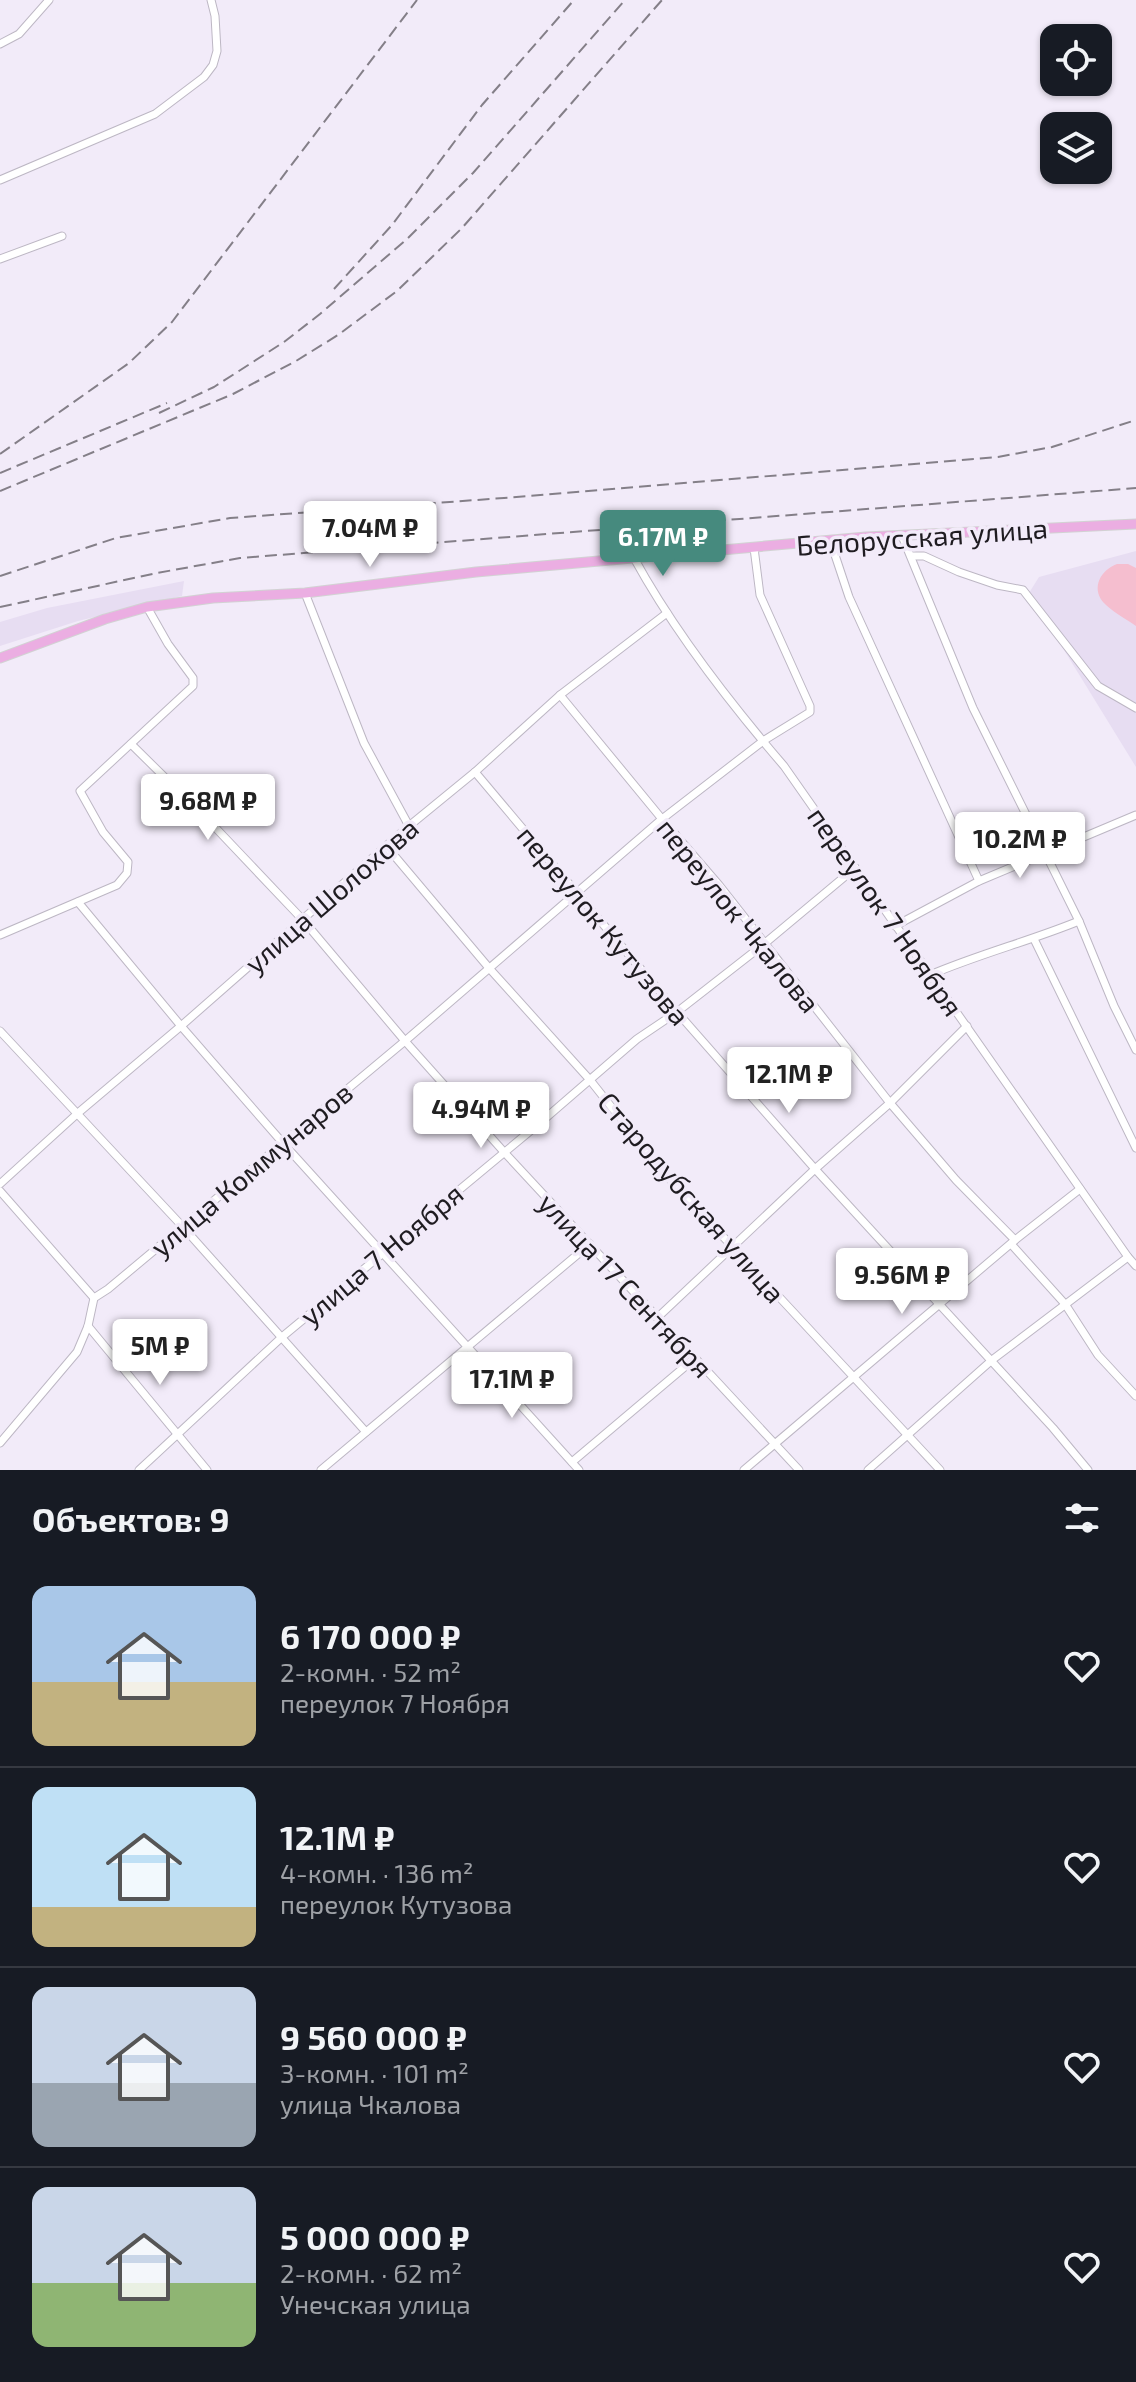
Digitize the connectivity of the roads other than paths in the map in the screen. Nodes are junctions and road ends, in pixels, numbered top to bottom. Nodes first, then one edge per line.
1 (49, 0) edge
2 (211, 0) edge
3 (0, 44) edge
4 (0, 180) edge
5 (62, 236) dead end
6 (0, 259) edge
7 (1136, 524) edge
8 (902, 536) junction
9 (830, 540) junction
10 (754, 548) junction
11 (911, 556) junction
12 (634, 558) junction
13 (305, 593) junction
14 (147, 607) junction
15 (667, 613) junction
16 (0, 658) edge
17 (560, 695) junction
18 (1136, 708) edge
19 (763, 741) junction
20 (131, 744) junction
21 (475, 772) junction
22 (1136, 815) edge
23 (662, 819) junction
24 (409, 826) junction
25 (387, 847) junction
26 (1044, 853) junction
27 (855, 868) junction
28 (979, 881) junction
29 (575, 892) junction
30 (78, 902) junction
31 (303, 920) junction
32 (1079, 921) junction
33 (895, 926) junction
34 (0, 935) edge
35 (1034, 939) junction
36 (764, 944) junction
37 (489, 968) junction
38 (930, 975) junction
39 (677, 1012) junction
40 (181, 1026) junction
41 (967, 1026) junction
42 (0, 1031) edge
43 (405, 1041) junction
44 (1136, 1050) edge
45 (590, 1080) junction
46 (890, 1103) junction
47 (78, 1113) junction
48 (282, 1142) junction
49 (1136, 1148) edge
50 (504, 1152) junction
51 (815, 1169) junction
52 (0, 1184) edge
53 (1080, 1189) junction
54 (0, 1191) edge
55 (183, 1227) junction
56 (1013, 1242) junction
57 (590, 1244) junction
58 (732, 1248) junction
59 (383, 1254) junction
60 (1133, 1261) edge
61 (94, 1298) junction
62 (938, 1304) junction
63 (1065, 1304) junction
64 (657, 1318) junction
65 (88, 1326) junction
66 (282, 1337) junction
67 (468, 1348) junction
68 (694, 1359) junction
69 (992, 1360) junction
70 (854, 1378) junction
71 (1136, 1396) edge
72 (366, 1432) junction
73 (178, 1433) junction
74 (909, 1436) junction
75 (0, 1443) edge
76 (774, 1444) junction
77 (572, 1462) junction
78 (139, 1470) edge
79 (207, 1470) edge
80 (321, 1470) edge
81 (579, 1470) edge
82 (744, 1470) edge
83 (799, 1470) edge
84 (868, 1470) edge
85 (940, 1470) edge
86 (1088, 1470) edge

1 - 3 street
2 - 4 street
5 - 6 street
7 - 8 main road, Белорусская улица
8 - 9 main road, Белорусская улица
8 - 11 street
9 - 10 main road, Белорусская улица
9 - 28 street
10 - 12 main road, Белорусская улица
10 - 19 street, улица Коммунаров
11 - 18 street
11 - 26 street
12 - 13 main road, Белорусская улица
12 - 15 street, переулок 7 Ноября
13 - 14 main road, Белорусская улица
13 - 24 street
14 - 16 main road, Белорусская улица
14 - 20 street
15 - 17 street, улица Шолохова
15 - 19 street, переулок 7 Ноября
17 - 21 street, улица Шолохова
17 - 23 street, переулок Чкалова
19 - 23 street, улица Коммунаров
19 - 27 street, переулок 7 Ноября
20 - 30 street
20 - 31 street, улица 17 Сентября
21 - 24 street, улица Шолохова
21 - 29 street, переулок Кутузова
22 - 26 street
23 - 29 street, улица Коммунаров
23 - 36 street, переулок Чкалова
24 - 25 street, улица Шолохова
25 - 31 street, улица Шолохова
25 - 37 street, Стародубская улица
26 - 28 street
26 - 32 street
27 - 33 street, переулок 7 Ноября
27 - 36 street, улица 7 Ноября
28 - 33 street
29 - 37 street, улица Коммунаров
29 - 39 street, переулок Кутузова
30 - 34 street
30 - 40 street
31 - 40 street, улица Шолохова
31 - 43 street, улица 17 Сентября
32 - 35 street
32 - 44 street
33 - 38 street, переулок 7 Ноября
35 - 38 street
35 - 49 street
36 - 39 street, улица 7 Ноября
36 - 46 street, переулок Чкалова
37 - 43 street, улица Коммунаров
37 - 45 street, Стародубская улица
38 - 41 street, переулок 7 Ноября
39 - 45 street, улица 7 Ноября
39 - 51 street, переулок Кутузова
40 - 47 street, улица Шолохова
40 - 48 street
41 - 46 street
41 - 53 street, переулок 7 Ноября
42 - 47 street
43 - 48 street, улица Коммунаров
43 - 50 street, улица 17 Сентября
45 - 50 street, улица 7 Ноября
45 - 58 street, Стародубская улица
46 - 51 street
46 - 56 street, переулок Чкалова
47 - 52 street, улица Шолохова
47 - 55 street
48 - 55 street, улица Коммунаров
48 - 59 street
50 - 57 street, улица 17 Сентября
50 - 59 street, улица 7 Ноября
51 - 58 street
51 - 62 street, переулок Кутузова
53 - 56 street
53 - 60 street, переулок 7 Ноября
54 - 61 street
55 - 61 street, улица Коммунаров
55 - 66 street
56 - 62 street
56 - 63 street, переулок Чкалова
57 - 64 street, улица 17 Сентября
57 - 67 street
58 - 64 street
58 - 70 street, Стародубская улица
59 - 66 street, улица 7 Ноября
59 - 67 street
60 - 63 street
61 - 65 street
62 - 69 street, переулок Кутузова
62 - 70 street
63 - 69 street
63 - 71 street, переулок Чкалова
64 - 68 street, улица 17 Сентября
65 - 73 street
65 - 75 street
66 - 72 street
66 - 73 street, улица 7 Ноября
67 - 72 street
67 - 77 street
68 - 76 street, улица 17 Сентября
68 - 77 street
69 - 74 street
69 - 86 street, переулок Кутузова
70 - 74 street, Стародубская улица
70 - 76 street
72 - 80 street
73 - 78 street, улица 7 Ноября
73 - 79 street
74 - 84 street
74 - 85 street, Стародубская улица
76 - 82 street
76 - 83 street, улица 17 Сентября
77 - 81 street

